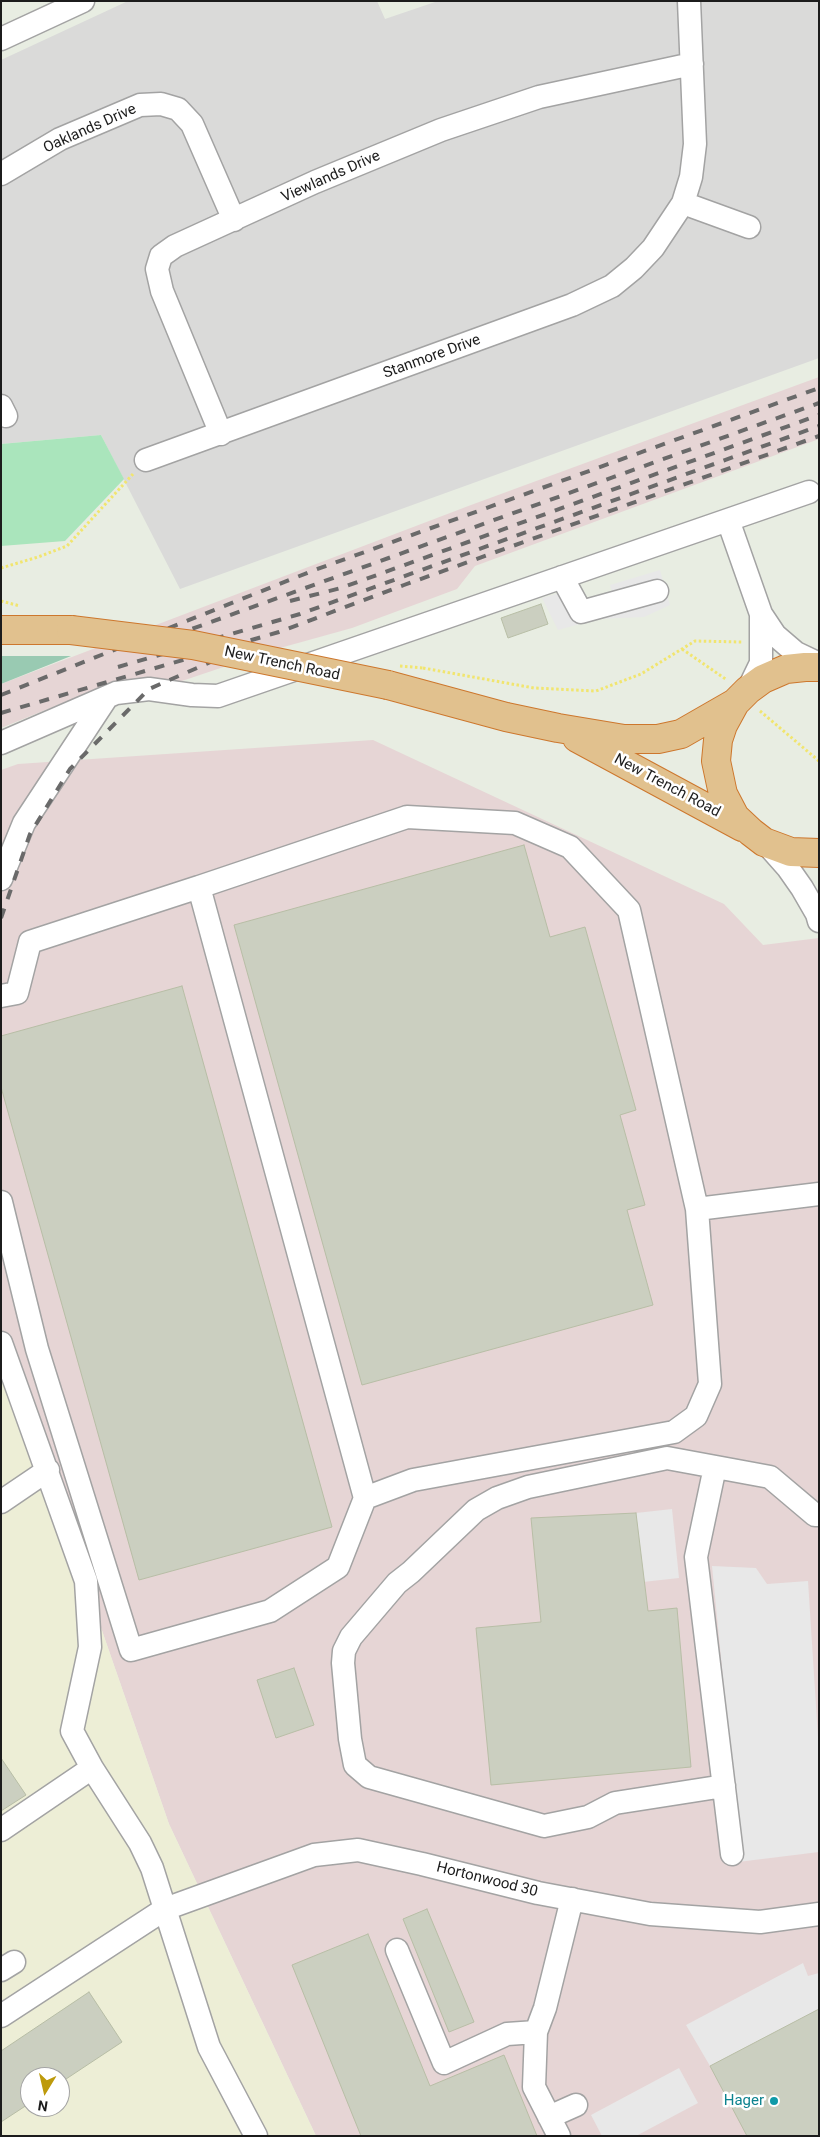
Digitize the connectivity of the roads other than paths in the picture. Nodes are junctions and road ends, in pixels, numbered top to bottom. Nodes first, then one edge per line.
1 (82, 1) edge
2 (689, 1) edge
3 (1, 39) edge
4 (692, 64) junction
5 (1, 174) edge
6 (683, 203) junction
7 (234, 220) junction
8 (750, 227) dead end
9 (221, 434) junction
10 (146, 460) road end
11 (809, 492) dead end
12 (728, 520) junction
13 (562, 577) junction
14 (657, 591) dead end
15 (761, 614) junction
16 (1, 630) edge
17 (819, 666) edge
18 (107, 697) junction
19 (743, 697) junction
20 (558, 728) junction
21 (1, 742) edge
22 (757, 836) junction
23 (819, 853) edge
24 (1, 879) edge
25 (199, 887) junction
26 (819, 921) edge
27 (1, 996) edge
28 (819, 1194) edge
29 (1, 1202) edge
30 (697, 1209) junction
31 (1, 1343) edge
32 (715, 1467) junction
33 (48, 1470) junction
34 (365, 1498) junction
35 (1, 1502) edge
36 (819, 1515) edge
37 (92, 1768) junction
38 (724, 1786) junction
39 (1, 1830) edge
40 (732, 1854) dead end
41 (572, 1899) junction
42 (165, 1909) junction
43 (819, 1914) edge
44 (397, 1950) dead end
45 (1, 2016) edge
46 (536, 2032) junction
47 (576, 2105) dead end
48 (554, 2126) edge
49 (256, 2136) edge

1 - 3 street
2 - 4 street, Stanmore Drive
4 - 6 street, Stanmore Drive
4 - 7 street, Viewlands Drive
5 - 7 street, Oaklands Drive
6 - 8 street
6 - 9 street, Stanmore Drive
7 - 9 street, Viewlands Drive
9 - 10 street, Stanmore Drive
11 - 12 street
12 - 13 street
12 - 15 street
13 - 14 street
13 - 18 street
15 - 17 street
15 - 19 street
16 - 20 highway, New Trench Road, bridge
17 - 19 highway, New Trench Road
18 - 21 street
18 - 24 street
19 - 20 highway, New Trench Road
19 - 22 highway
20 - 22 highway, New Trench Road
22 - 23 highway, New Trench Road
22 - 26 street
25 - 27 street
25 - 30 street
25 - 34 street
28 - 30 street
29 - 34 street
30 - 34 street
31 - 33 street
32 - 36 street
32 - 38 street
32 - 38 street
33 - 35 street
33 - 37 street
37 - 39 street
37 - 42 street
38 - 40 street
41 - 42 street, Hortonwood 30
41 - 43 street, Hortonwood 30
41 - 46 street
42 - 45 street, Hortonwood 30
42 - 49 street
44 - 46 street
46 - 48 street
47 - 48 street

